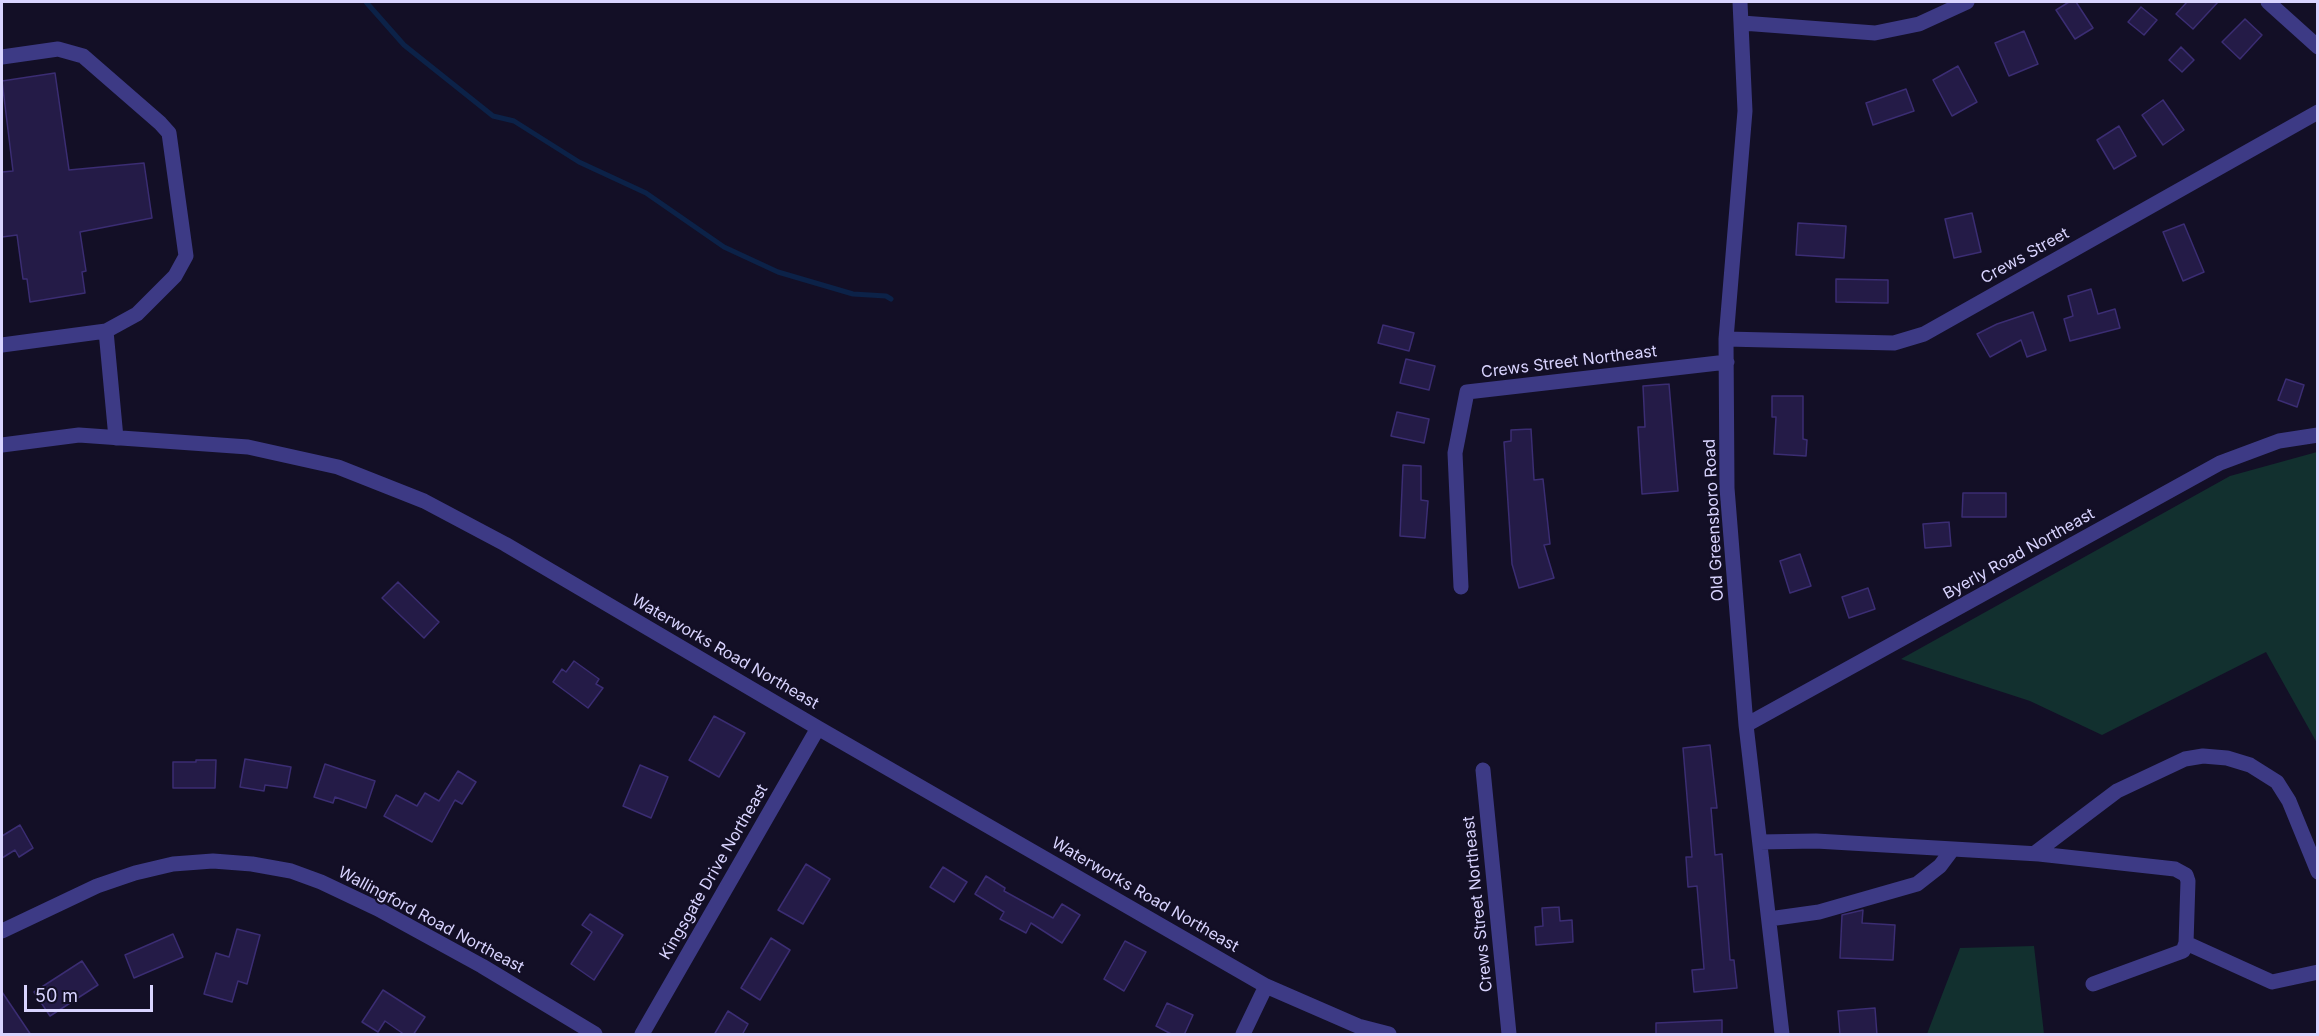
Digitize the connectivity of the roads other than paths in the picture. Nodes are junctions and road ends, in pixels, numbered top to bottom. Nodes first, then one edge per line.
1 (1740, 2) edge
2 (1967, 2) edge
3 (2268, 2) edge
4 (1742, 22) junction
5 (2318, 46) edge
6 (2, 57) edge
7 (2318, 112) edge
8 (106, 331) junction
9 (1726, 339) junction
10 (2, 345) edge
11 (1727, 362) junction
12 (2318, 435) edge
13 (116, 438) junction
14 (2, 445) edge
15 (1461, 587) dead end
16 (1746, 725) junction
17 (818, 728) junction
18 (1483, 770) dead end
19 (1760, 842) junction
20 (1952, 850) junction
21 (2035, 854) junction
22 (2318, 872) edge
23 (1769, 919) junction
24 (2, 931) edge
25 (2186, 944) junction
26 (2318, 972) edge
27 (2093, 984) dead end
28 (1266, 986) junction
29 (595, 1035) edge
30 (642, 1035) edge
31 (1243, 1035) edge
32 (1389, 1035) edge
33 (1509, 1035) edge
34 (1782, 1035) edge

1 - 4 street, Old Greensboro Road
2 - 4 street
3 - 5 street
4 - 9 street, Old Greensboro Road
6 - 8 street
7 - 9 street, Crews Street
8 - 10 street
8 - 13 street
9 - 11 street, Old Greensboro Road
11 - 15 street, Crews Street Northeast
11 - 16 street, Old Greensboro Road
12 - 16 street, Byerly Road Northeast
13 - 14 street, Waterworks Road Northeast
13 - 17 street, Waterworks Road Northeast
16 - 19 street, Old Greensboro Road
17 - 28 street, Waterworks Road Northeast
17 - 30 street, Kingsgate Drive Northeast
18 - 33 street, Crews Street Northeast
19 - 20 street
19 - 23 street, Old Greensboro Road
20 - 21 street
20 - 23 street
21 - 22 street
21 - 25 street
23 - 34 street, Old Greensboro Road
24 - 29 street, Wallingford Road Northeast
25 - 26 street
25 - 27 street
28 - 31 street
28 - 32 street, Waterworks Road Northeast

